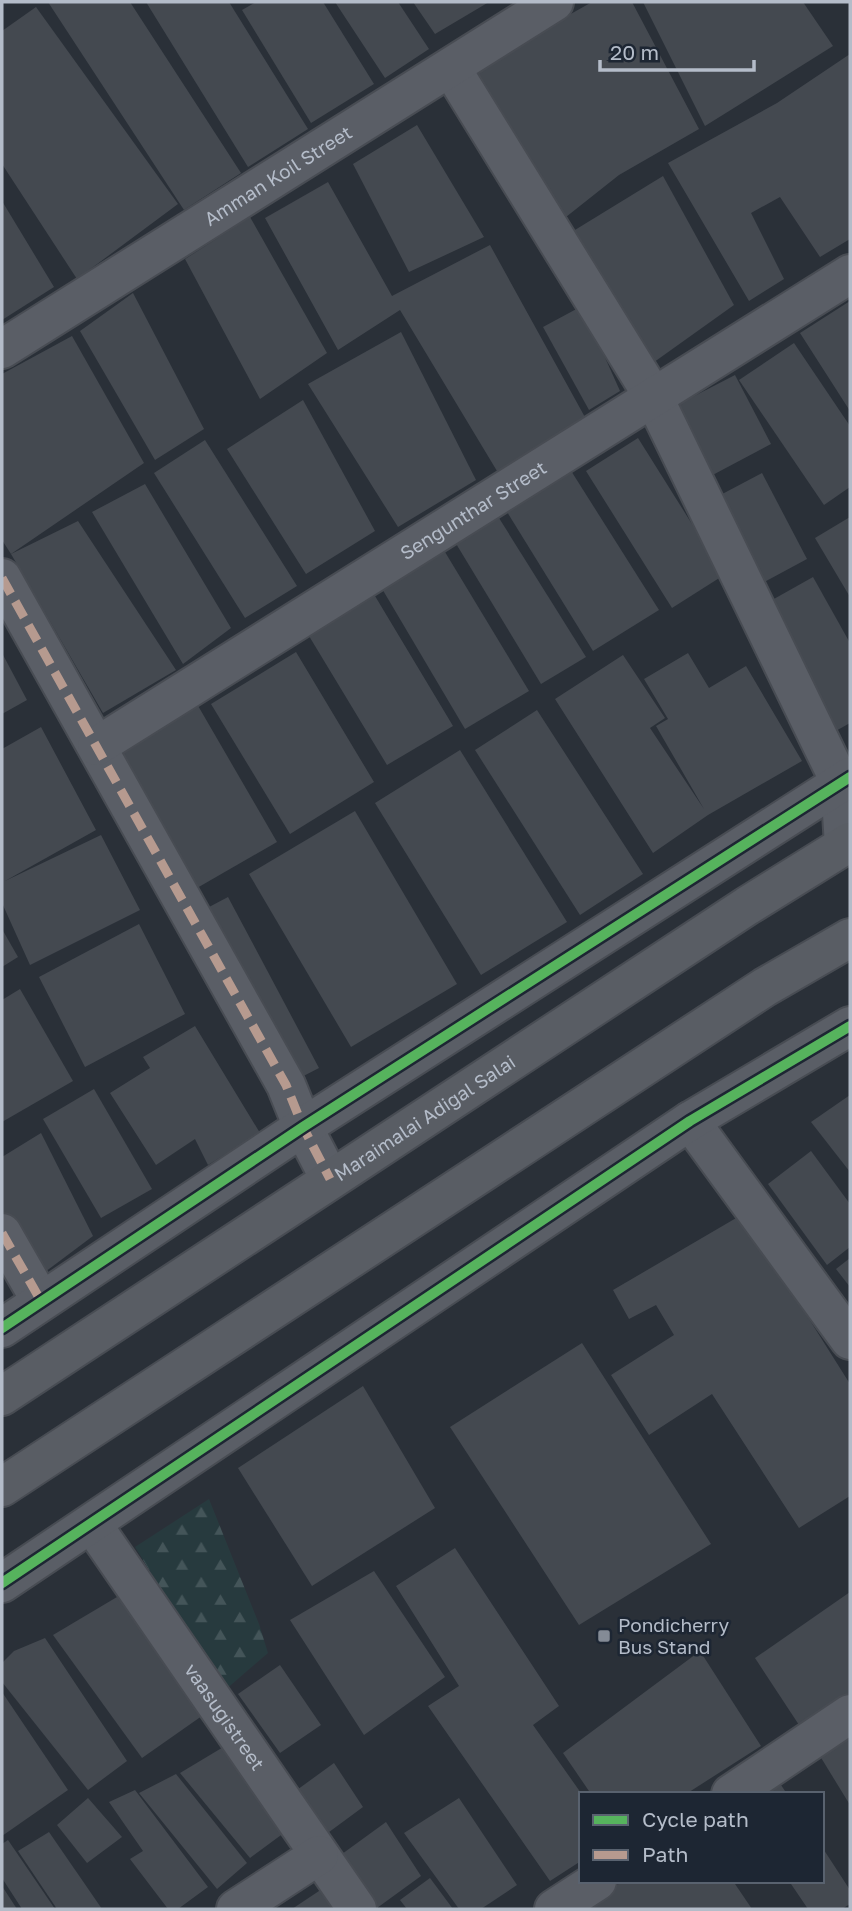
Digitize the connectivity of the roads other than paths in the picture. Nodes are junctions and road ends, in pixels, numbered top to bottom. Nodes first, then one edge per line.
1 (554, 2) edge
2 (451, 68) junction
3 (850, 274) edge
4 (2, 349) edge
5 (653, 396) junction
6 (2, 578) edge
7 (97, 746) junction
8 (845, 780) edge
9 (847, 844) edge
10 (850, 938) edge
11 (850, 1026) edge
12 (690, 1121) junction
13 (303, 1127) junction
14 (330, 1179) junction
15 (2, 1233) edge
16 (41, 1301) junction
17 (2, 1328) edge
18 (850, 1340) edge
19 (2, 1396) edge
20 (2, 1487) edge
21 (92, 1524) junction
22 (2, 1583) edge
23 (850, 1714) edge
24 (734, 1792) edge
25 (319, 1856) junction
26 (594, 1883) edge
27 (236, 1909) edge
28 (357, 1909) edge
29 (554, 1909) edge

1 - 2 street, Amman Koil Street
2 - 4 street, Amman Koil Street
2 - 5 street
3 - 5 street, Sengunthar Street
5 - 7 street, Sengunthar Street
5 - 8 street
6 - 7 street
7 - 13 street
8 - 9 street
8 - 13 street
9 - 14 main road, Maraimalai Adigal Salai
10 - 20 main road
11 - 12 street
12 - 18 street
12 - 21 street
13 - 14 street
13 - 16 street
14 - 19 main road, Maraimalai Adigal Salai
15 - 16 street
16 - 17 street
21 - 22 street
21 - 25 street, vaasugistreet
23 - 24 street
25 - 27 street
25 - 28 street, vaasugistreet
26 - 29 street

